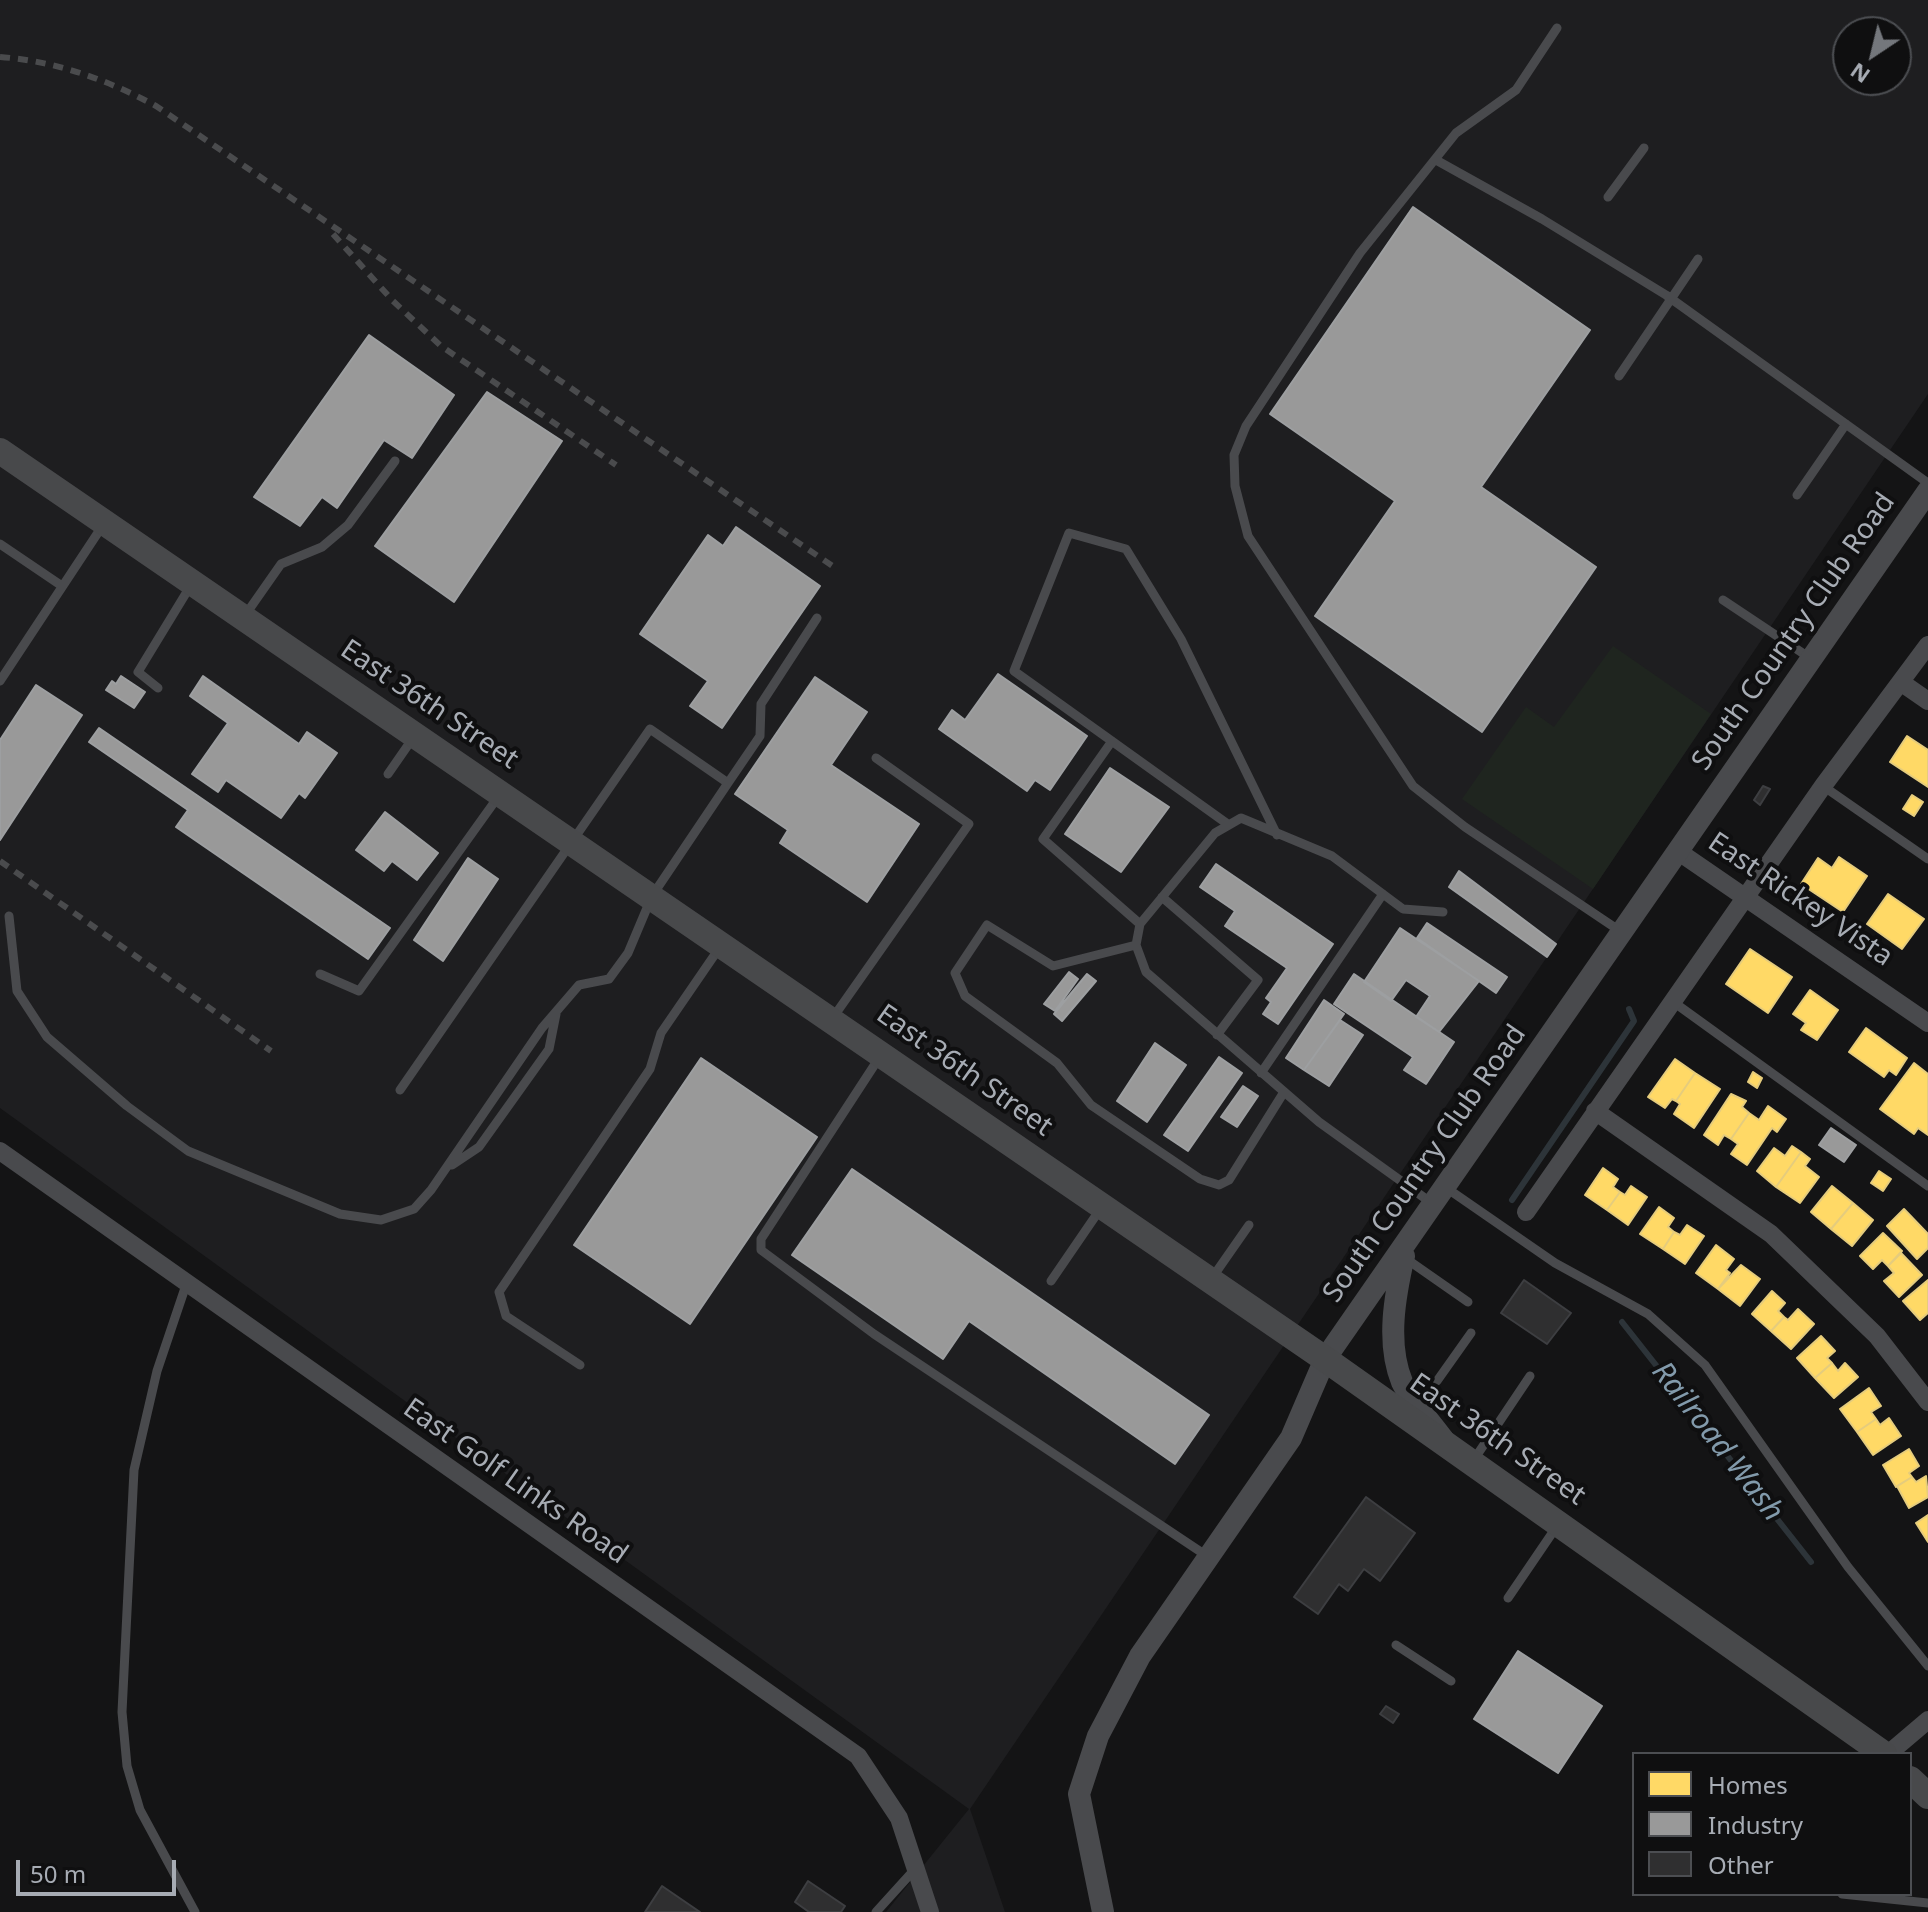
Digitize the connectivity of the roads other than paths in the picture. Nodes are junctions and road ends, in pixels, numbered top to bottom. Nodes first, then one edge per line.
1 (1557, 28) dead end
2 (1644, 148) dead end
3 (1436, 160) junction
4 (1608, 197) dead end
5 (1698, 259) dead end
6 (1672, 299) junction
7 (1619, 376) dead end
8 (1846, 424) junction
9 (0, 451) edge
10 (395, 461) dead end
11 (1928, 483) edge
12 (1928, 491) edge
13 (1797, 495) dead end
14 (105, 522) junction
15 (0, 544) edge
16 (193, 582) junction
17 (62, 586) junction
18 (1723, 600) dead end
19 (244, 617) junction
20 (817, 618) dead end
21 (1928, 645) edge
22 (1812, 660) junction
23 (0, 681) edge
24 (1902, 683) junction
25 (158, 688) dead end
26 (1928, 701) edge
27 (415, 735) junction
28 (1112, 741) junction
29 (876, 758) dead end
30 (388, 774) dead end
31 (728, 783) junction
32 (1823, 786) junction
33 (501, 793) junction
34 (1229, 825) junction
35 (1277, 835) junction
36 (572, 841) junction
37 (1679, 852) junction
38 (1928, 859) edge
39 (1383, 894) junction
40 (652, 896) junction
41 (1162, 897) junction
42 (1745, 897) junction
43 (1443, 912) dead end
44 (9, 916) dead end
45 (1140, 924) junction
46 (1623, 932) junction
47 (722, 944) junction
48 (1136, 945) junction
49 (320, 974) dead end
50 (1671, 1000) junction
51 (557, 1010) junction
52 (832, 1019) junction
53 (1928, 1023) edge
54 (1217, 1035) junction
55 (882, 1053) junction
56 (1261, 1073) junction
57 (400, 1090) dead end
58 (1284, 1092) junction
59 (1595, 1111) junction
60 (0, 1151) edge
61 (445, 1169) junction
62 (1928, 1186) edge
63 (1439, 1196) junction
64 (1103, 1206) junction
65 (1526, 1212) dead end
66 (1249, 1225) dead end
67 (1405, 1250) junction
68 (1210, 1280) junction
69 (1051, 1281) dead end
70 (186, 1285) junction
71 (1468, 1302) dead end
72 (1471, 1333) dead end
73 (1325, 1359) junction
74 (580, 1365) dead end
75 (1530, 1376) dead end
76 (1437, 1381) dead end
77 (1928, 1402) edge
78 (1446, 1443) junction
79 (1473, 1461) junction
80 (1559, 1523) junction
81 (1210, 1558) junction
82 (1508, 1598) dead end
83 (1396, 1645) dead end
84 (1928, 1666) edge
85 (1451, 1681) dead end
86 (1928, 1720) edge
87 (1879, 1752) edge
88 (1881, 1752) edge
89 (1912, 1781) edge
90 (1928, 1796) edge
91 (917, 1866) junction
92 (1861, 1896) edge
93 (1928, 1903) edge
94 (195, 1912) edge
95 (876, 1912) edge
96 (930, 1912) edge
97 (1103, 1912) edge

1 - 3 lane
2 - 4 lane
3 - 6 lane
3 - 46 lane
5 - 6 lane
6 - 7 lane
6 - 8 lane
8 - 11 lane
8 - 13 lane
9 - 14 main road, East 36th Street
10 - 19 lane
12 - 22 street, South Country Club Road
14 - 16 main road, East 36th Street
14 - 17 lane
15 - 17 lane
16 - 19 main road, East 36th Street
16 - 25 lane
17 - 23 lane
18 - 22 lane
19 - 27 main road, East 36th Street
20 - 31 lane
21 - 24 street
22 - 37 street, South Country Club Road
24 - 26 street
24 - 32 street
27 - 30 lane
27 - 33 main road, East 36th Street
28 - 34 lane
28 - 35 lane
28 - 45 lane
29 - 52 lane
31 - 36 lane
31 - 40 lane
32 - 38 lane
32 - 42 street
33 - 36 main road, East 36th Street
33 - 49 lane
34 - 35 lane
34 - 41 lane
35 - 39 lane
36 - 40 main road, East 36th Street
36 - 57 lane
37 - 42 street, East Rickey Vista
37 - 46 street, South Country Club Road
39 - 43 lane
39 - 56 lane
40 - 47 main road, East 36th Street
40 - 51 lane
41 - 45 lane
41 - 54 lane
42 - 50 street
42 - 53 street, East Rickey Vista
44 - 61 lane
45 - 48 lane
46 - 63 street, South Country Club Road
47 - 52 main road, East 36th Street
47 - 74 lane
48 - 54 lane
48 - 58 lane
50 - 59 street
50 - 62 lane
51 - 61 lane
51 - 61 lane
52 - 55 main road, East 36th Street
54 - 56 lane
55 - 64 main road, East 36th Street
55 - 81 lane
56 - 58 lane
58 - 63 lane
59 - 65 street
59 - 77 street
60 - 70 street, East Golf Links Road
63 - 67 street, South Country Club Road
63 - 84 lane
64 - 68 main road, East 36th Street
64 - 69 lane
66 - 68 lane
67 - 71 lane
67 - 73 street, South Country Club Road
67 - 78 street
68 - 73 main road, East 36th Street
70 - 91 street, East Golf Links Road
70 - 94 lane
72 - 76 lane
73 - 78 main road, East 36th Street
73 - 81 street, South Country Club Road
75 - 79 lane
78 - 79 main road, East 36th Street
79 - 80 main road, East 36th Street
80 - 82 lane
80 - 87 main road, East 36th Street
81 - 97 street, South Country Club Road
83 - 85 lane
86 - 88 street
89 - 90 main road
91 - 95 lane
91 - 96 street, East Golf Links Road
92 - 93 lane

